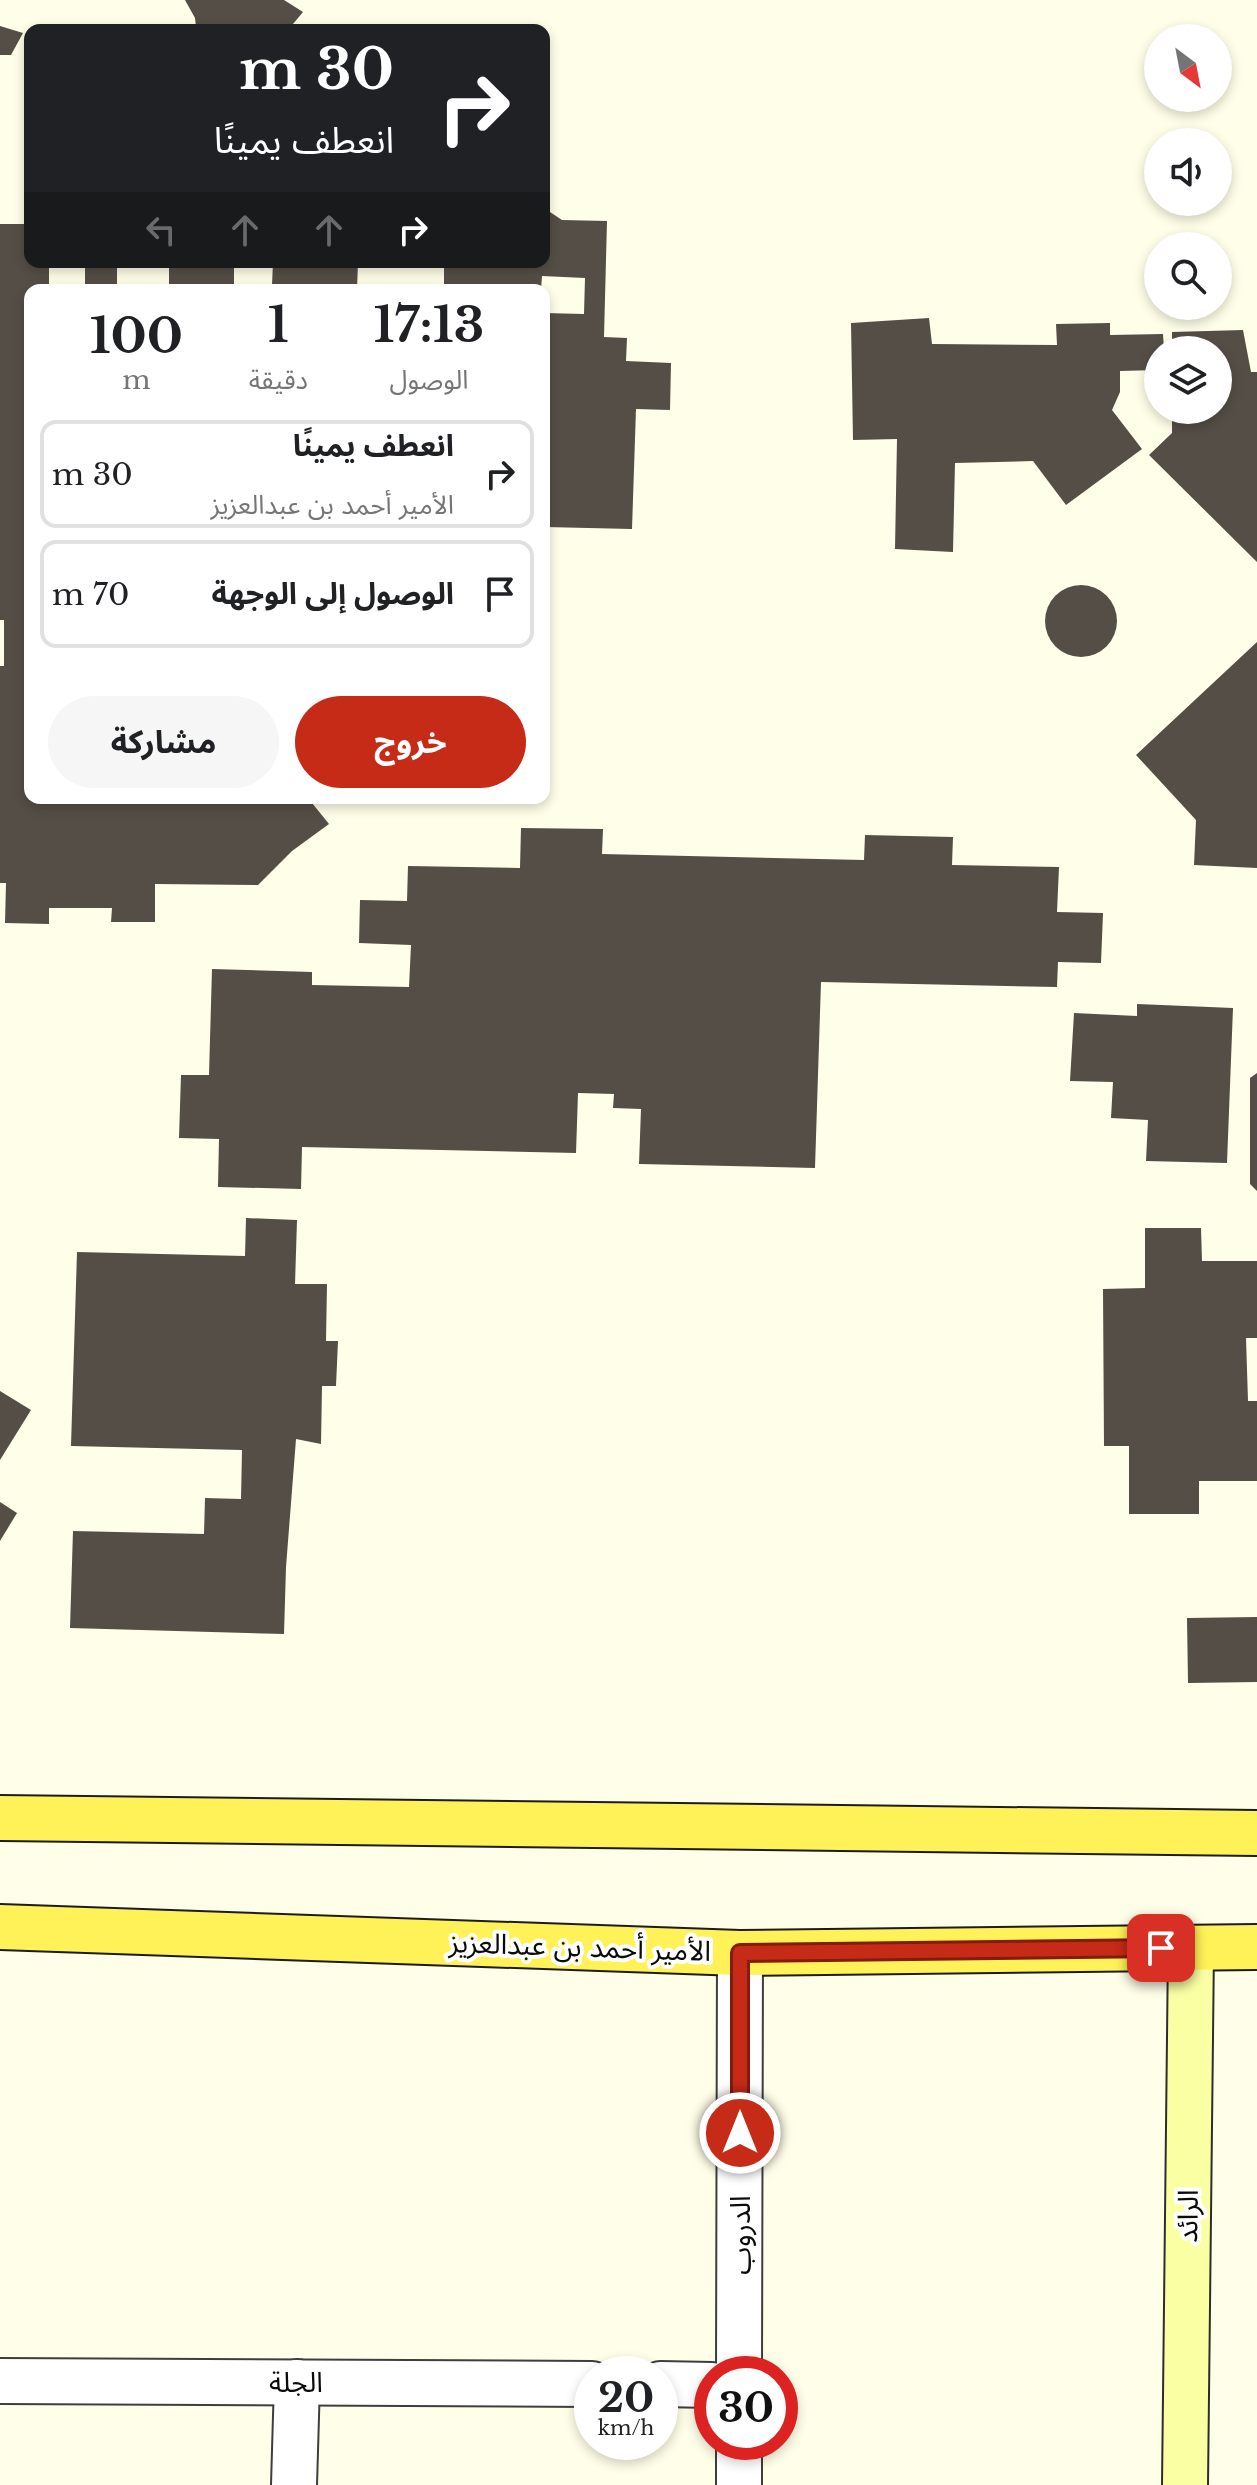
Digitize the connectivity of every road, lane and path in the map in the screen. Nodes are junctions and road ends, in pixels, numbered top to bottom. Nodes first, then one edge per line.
1 (0, 1818) edge
2 (1257, 1833) edge
3 (0, 1927) edge
4 (1257, 1947) edge
5 (1191, 1948) junction
6 (740, 1953) junction
7 (739, 2356) edge
8 (0, 2381) edge
9 (297, 2382) junction
10 (574, 2384) edge
11 (739, 2460) edge
12 (294, 2485) edge
13 (739, 2485) edge
14 (1185, 2485) edge

1 - 2 main road
3 - 6 main road, الأمير أحمد بن عبدالعزيز
4 - 5 main road, الأمير أحمد بن عبدالعزيز
5 - 6 main road, الأمير أحمد بن عبدالعزيز
5 - 14 street, الرائد
6 - 7 street, الدروب
8 - 9 street, الجلة
9 - 10 street, الجلة
9 - 12 street
11 - 13 street

